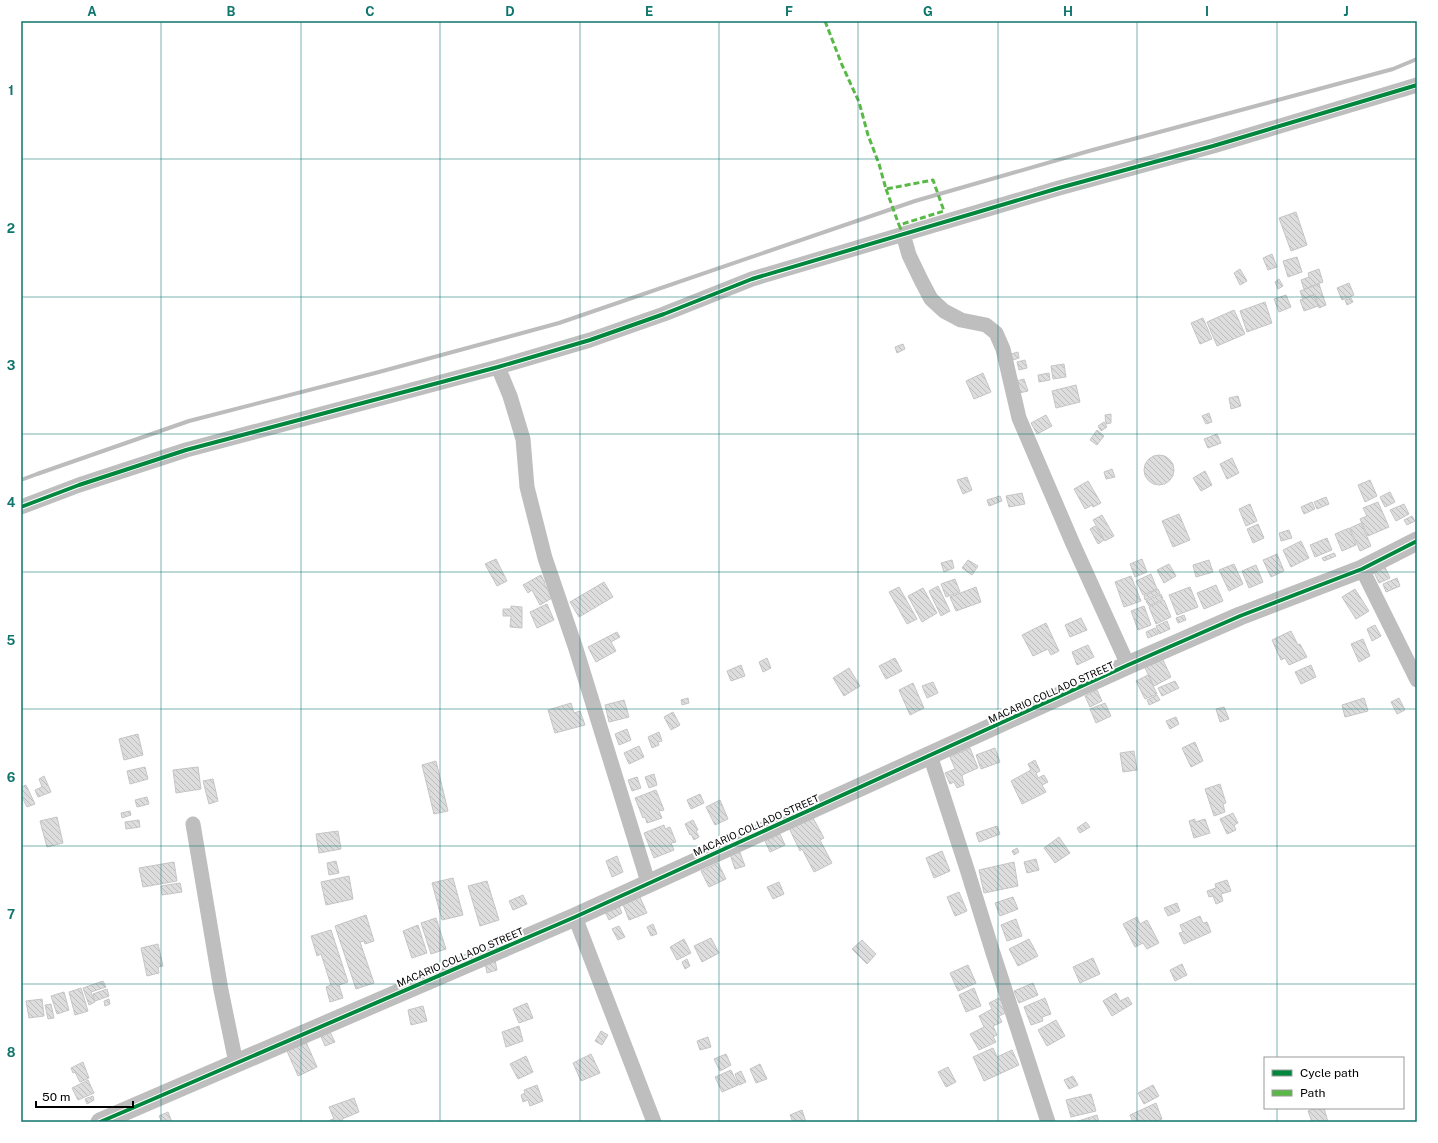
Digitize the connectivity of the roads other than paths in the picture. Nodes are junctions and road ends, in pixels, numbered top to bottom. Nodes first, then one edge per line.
1 (1417, 86) edge
2 (903, 234) junction
3 (498, 367) junction
4 (21, 507) edge
5 (1417, 541) edge
6 (1362, 569) junction
7 (1128, 665) junction
8 (1417, 680) edge
9 (930, 755) junction
10 (193, 824) dead end
11 (648, 882) junction
12 (575, 917) junction
13 (236, 1063) junction
14 (100, 1122) edge
15 (654, 1122) edge
16 (1048, 1122) edge

1 - 2 street
2 - 3 street
2 - 7 street
3 - 4 street
3 - 11 street
5 - 6 street, MACARIO COLLADO STREET
6 - 7 street, MACARIO COLLADO STREET
6 - 8 street
7 - 9 street, MACARIO COLLADO STREET
9 - 11 street, MACARIO COLLADO STREET
9 - 16 street
10 - 13 street
11 - 12 street, MACARIO COLLADO STREET
12 - 13 street, MACARIO COLLADO STREET
12 - 15 street
13 - 14 street, MACARIO COLLADO STREET

